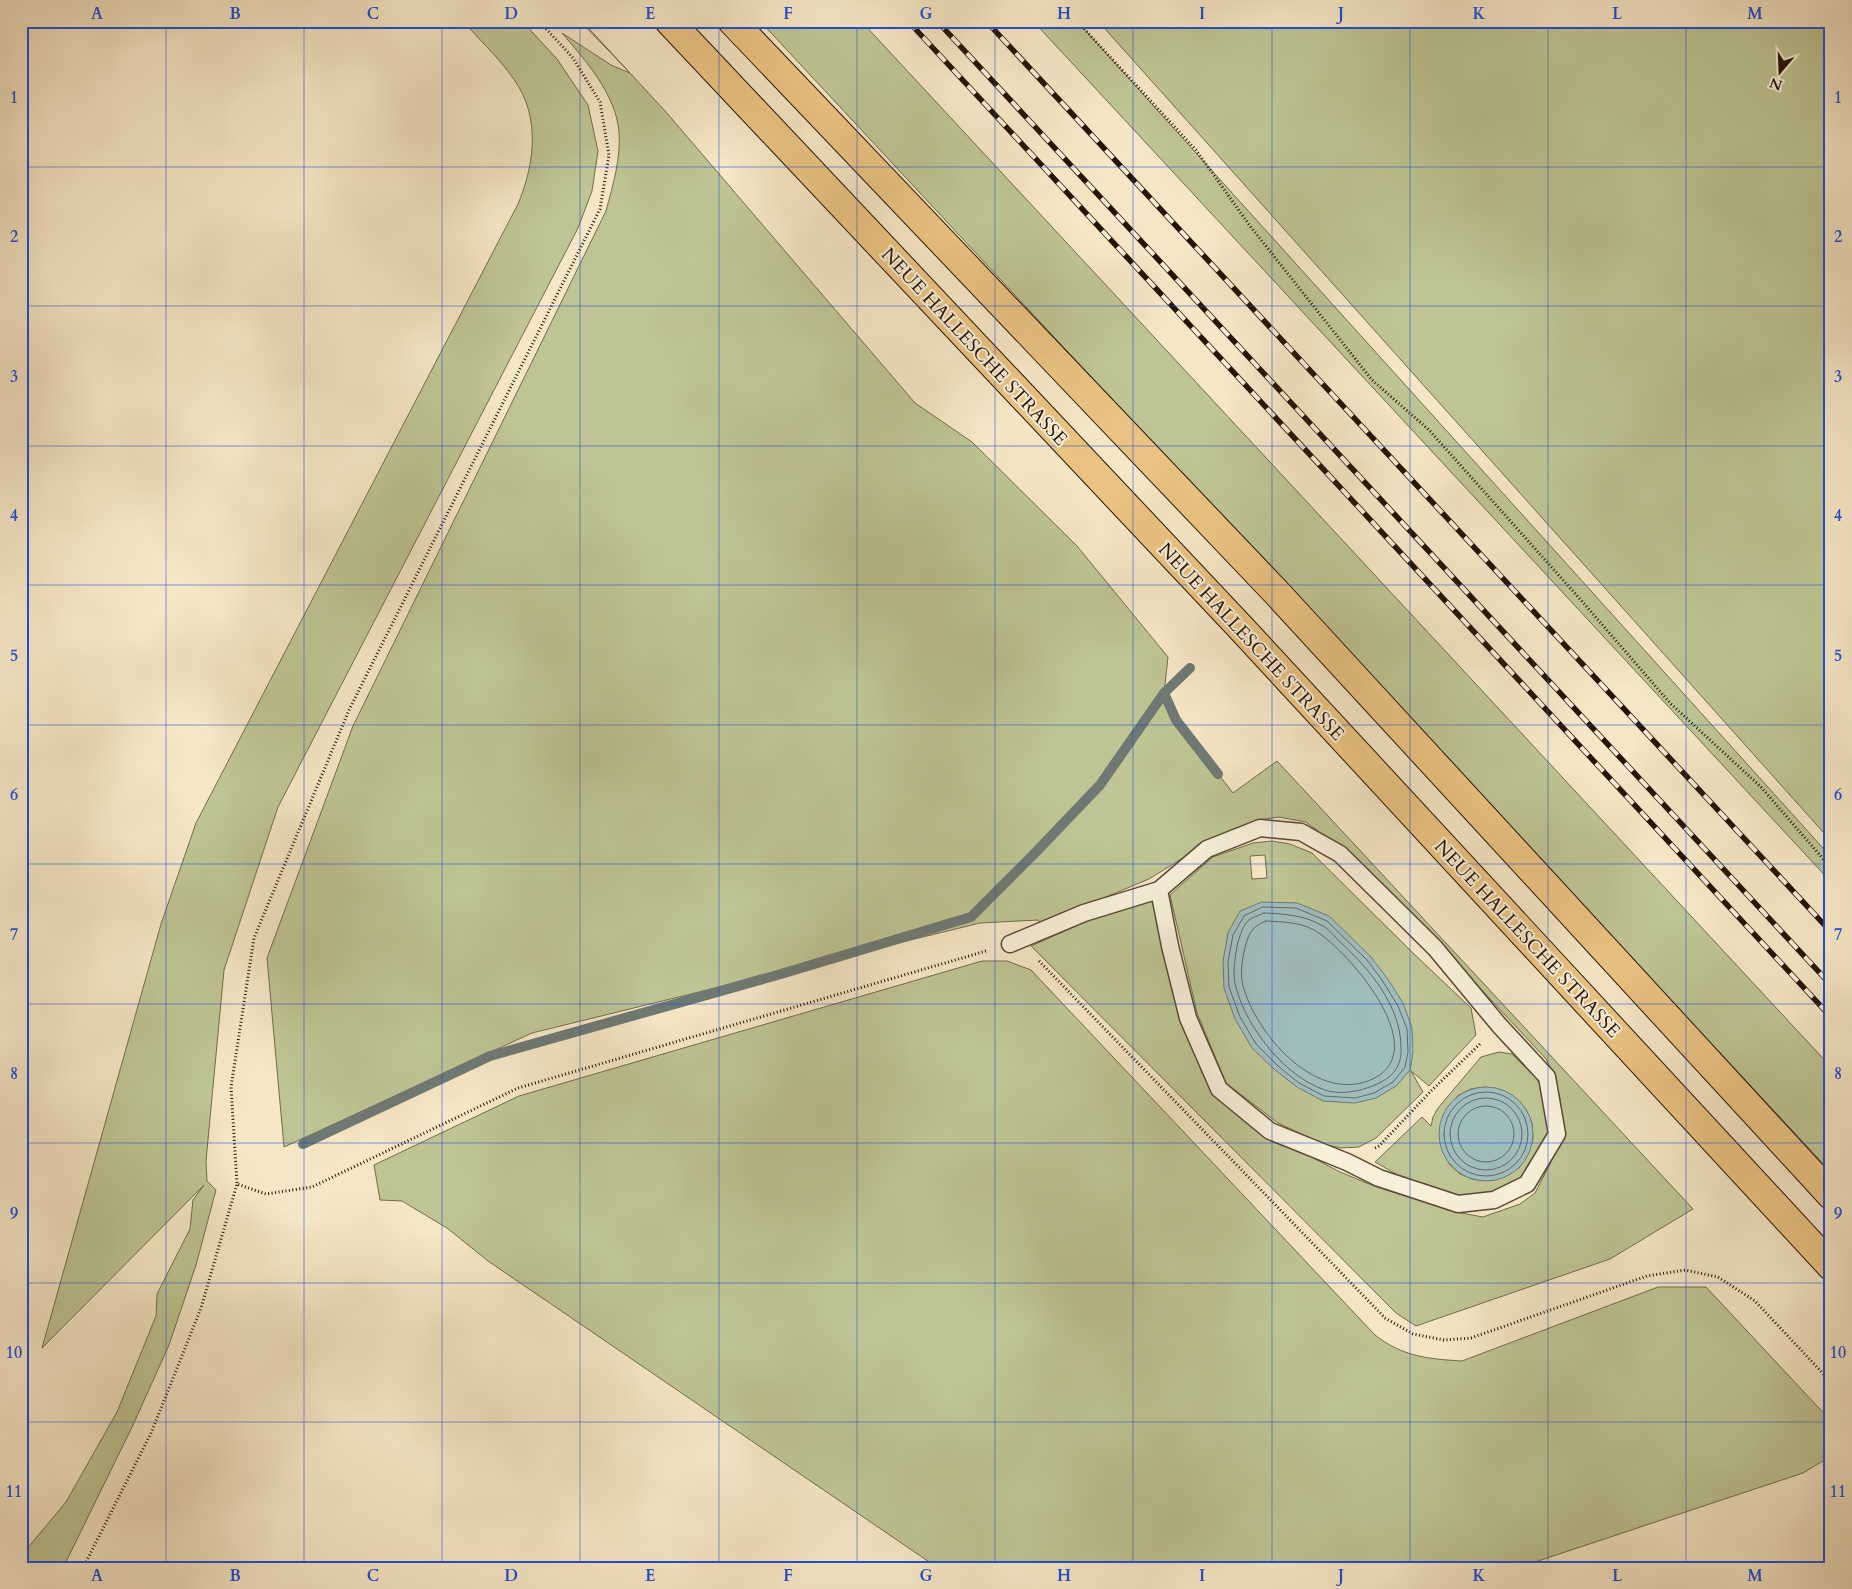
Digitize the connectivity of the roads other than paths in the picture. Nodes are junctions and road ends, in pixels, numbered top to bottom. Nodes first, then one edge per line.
1 (669, 21) edge
2 (732, 21) edge
3 (1159, 890) junction
4 (1010, 944) road end
5 (1831, 1195) edge
6 (1831, 1266) edge

1 - 6 main road, NEUE HALLESCHE STRASSE
2 - 5 main road
3 - 3 lane
3 - 4 lane

